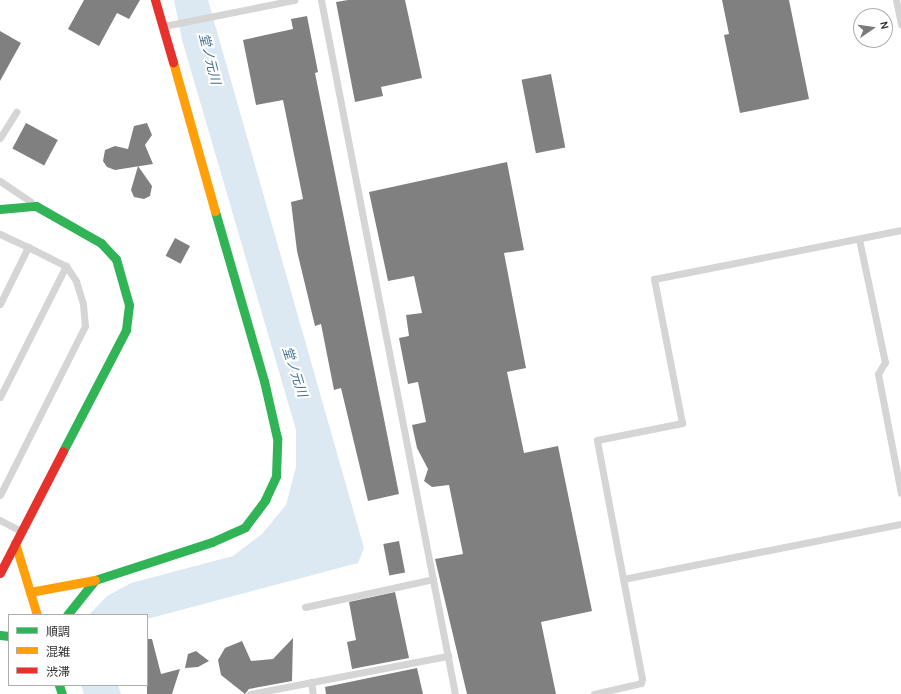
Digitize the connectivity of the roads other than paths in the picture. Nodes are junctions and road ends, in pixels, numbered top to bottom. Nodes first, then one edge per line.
1 (155, 0) edge
2 (294, 0) edge
3 (321, 0) edge
4 (896, 0) edge
5 (901, 24) edge
6 (162, 27) junction
7 (16, 112) dead end
8 (0, 138) edge
9 (0, 181) edge
10 (36, 206) junction
11 (0, 208) edge
12 (901, 230) edge
13 (0, 234) edge
14 (859, 239) junction
15 (28, 247) junction
16 (66, 266) junction
17 (0, 304) edge
18 (0, 397) edge
19 (901, 493) edge
20 (0, 495) edge
21 (0, 520) edge
22 (901, 524) edge
23 (22, 531) junction
24 (15, 543) junction
25 (0, 573) edge
26 (433, 579) junction
27 (623, 579) junction
28 (95, 580) junction
29 (30, 592) junction
30 (305, 607) dead end
31 (37, 614) edge
32 (68, 614) edge
33 (448, 656) junction
34 (311, 682) junction
35 (260, 693) edge
36 (250, 694) edge
37 (313, 694) edge
38 (455, 694) edge
39 (594, 694) edge

1 - 6 street
2 - 6 lane
3 - 26 lane
4 - 5 lane
6 - 28 street
7 - 8 lane
9 - 10 lane
10 - 11 street
10 - 23 street
12 - 14 lane
13 - 15 lane
14 - 19 lane
14 - 27 lane
15 - 16 lane
15 - 17 lane
16 - 18 lane
16 - 20 lane
21 - 23 lane
22 - 27 lane
23 - 24 street
24 - 25 street
24 - 29 street
26 - 30 lane
26 - 33 lane
27 - 39 lane
28 - 29 street
28 - 32 street
29 - 31 street
33 - 34 lane
33 - 38 lane
34 - 35 lane
34 - 37 lane
35 - 36 lane

